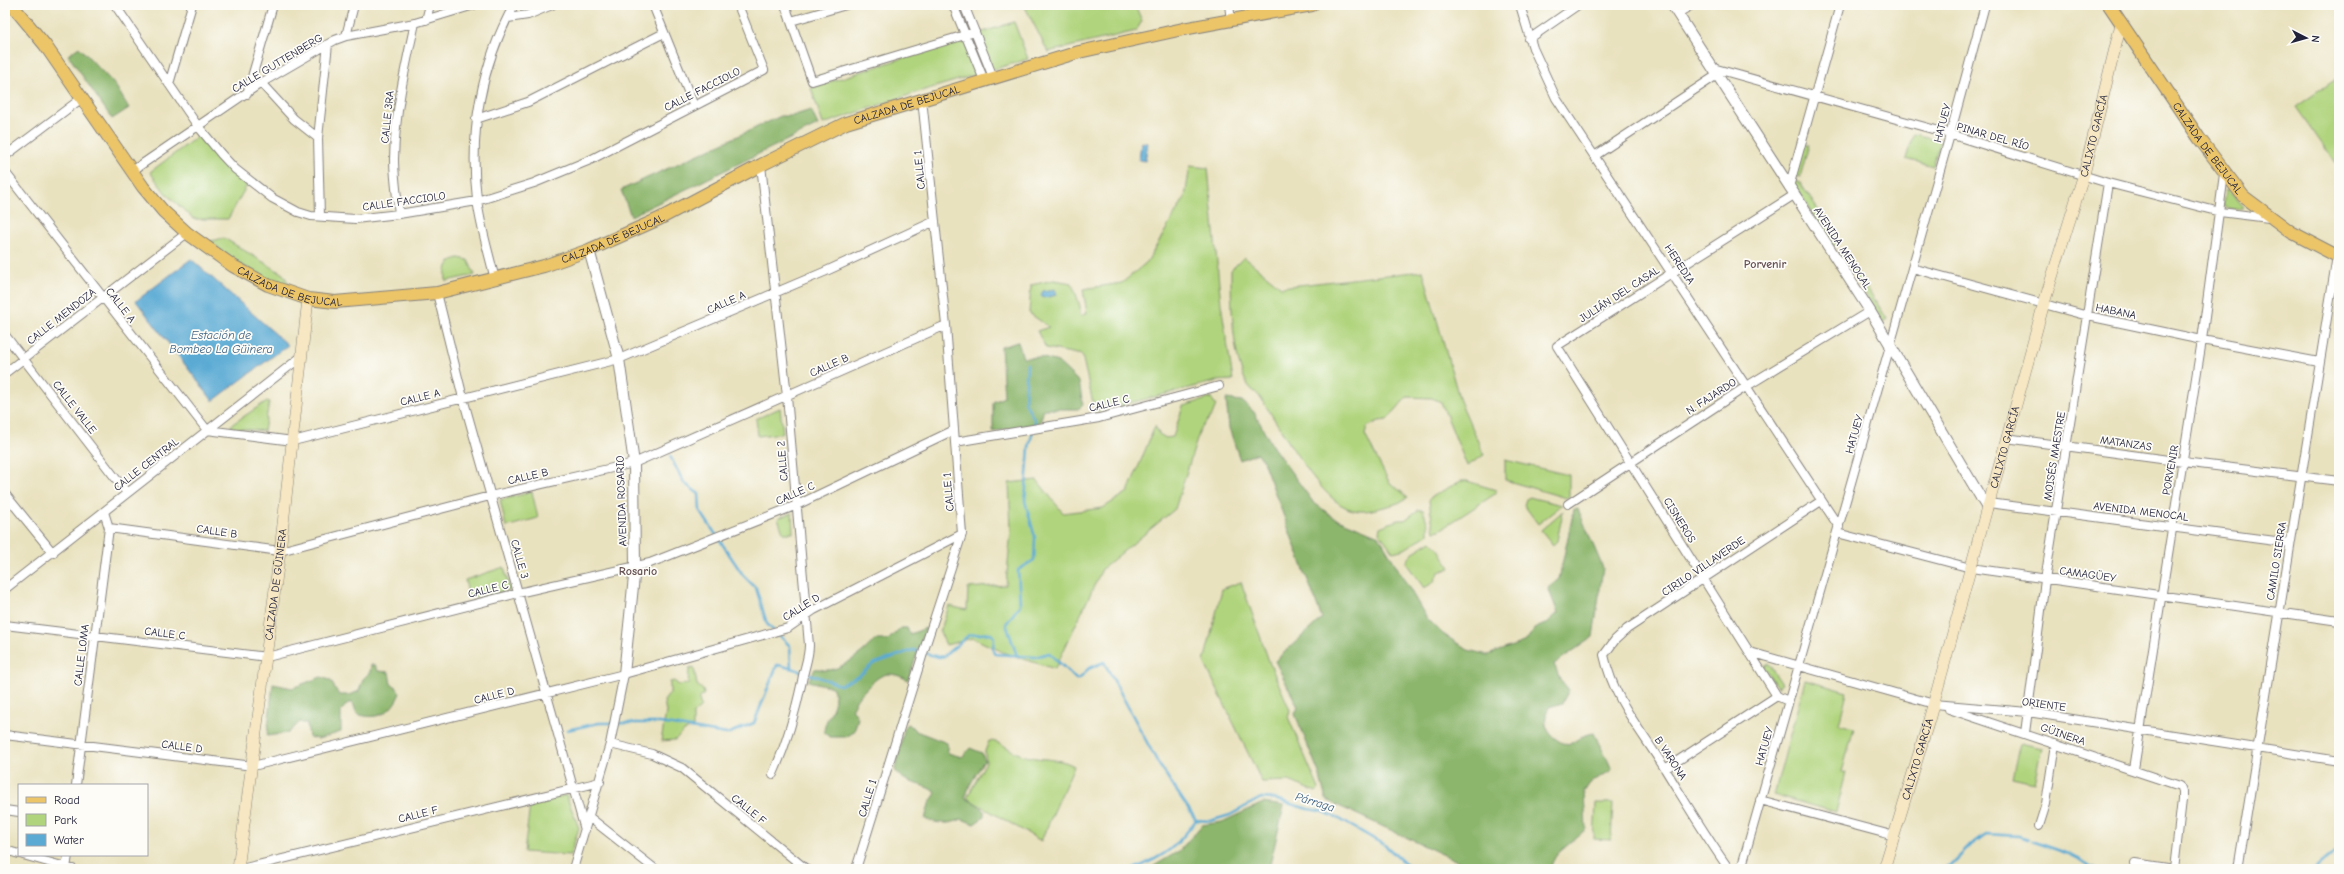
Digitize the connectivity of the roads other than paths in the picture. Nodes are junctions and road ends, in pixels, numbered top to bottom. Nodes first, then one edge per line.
1 (12, 5) edge
2 (115, 5) edge
3 (192, 5) edge
4 (273, 5) edge
5 (354, 5) edge
6 (430, 5) edge
7 (474, 5) edge
8 (514, 5) edge
9 (552, 5) edge
10 (653, 5) edge
11 (738, 5) edge
12 (785, 5) edge
13 (846, 5) edge
14 (953, 5) edge
15 (964, 5) edge
16 (1229, 5) edge
17 (1312, 5) edge
18 (1520, 5) edge
19 (1578, 5) edge
20 (1692, 5) edge
21 (1840, 5) edge
22 (1985, 5) edge
23 (2109, 5) edge
24 (1675, 9) edge
25 (508, 18) junction
26 (426, 20) junction
27 (1231, 20) junction
28 (791, 22) junction
29 (415, 23) junction
30 (2121, 24) junction
31 (975, 32) junction
32 (664, 33) junction
33 (965, 34) junction
34 (346, 36) junction
35 (1530, 39) junction
36 (328, 44) junction
37 (1715, 72) junction
38 (989, 79) junction
39 (261, 83) junction
40 (169, 84) junction
41 (247, 94) junction
42 (1814, 96) junction
43 (82, 98) junction
44 (922, 99) junction
45 (694, 106) junction
46 (476, 119) junction
47 (197, 125) junction
48 (1950, 135) junction
49 (318, 138) junction
50 (1596, 155) junction
51 (5, 156) edge
52 (761, 165) junction
53 (132, 171) junction
54 (5, 172) edge
55 (2084, 174) junction
56 (2224, 174) junction
57 (2108, 183) junction
58 (1791, 191) junction
59 (477, 201) junction
60 (2220, 212) junction
61 (399, 214) junction
62 (320, 216) junction
63 (2270, 218) junction
64 (935, 220) junction
65 (187, 233) junction
66 (589, 250) junction
67 (2338, 256) edge
68 (1912, 268) junction
69 (1672, 273) junction
70 (495, 280) junction
71 (776, 292) junction
72 (437, 293) junction
73 (102, 298) junction
74 (308, 299) junction
75 (2044, 303) junction
76 (1870, 311) junction
77 (2088, 316) junction
78 (946, 325) junction
79 (5, 335) edge
80 (2202, 340) junction
81 (1557, 346) joint
82 (1890, 346) junction
83 (302, 357) junction
84 (24, 359) junction
85 (620, 359) junction
86 (2319, 362) junction
87 (5, 373) edge
88 (1219, 386) dead end
89 (1747, 386) junction
90 (787, 396) junction
91 (463, 398) junction
92 (207, 430) junction
93 (954, 430) junction
94 (2006, 438) junction
95 (293, 441) junction
96 (955, 442) junction
97 (2067, 446) junction
98 (1631, 461) junction
99 (2183, 462) junction
100 (634, 463) junction
101 (2300, 475) junction
102 (2339, 481) edge
103 (127, 492) junction
104 (5, 494) edge
105 (490, 496) junction
106 (1821, 501) junction
107 (1568, 504) dead end
108 (797, 505) junction
109 (1988, 505) junction
110 (104, 512) junction
111 (2057, 512) junction
112 (2172, 527) junction
113 (110, 528) junction
114 (1838, 530) junction
115 (962, 534) junction
116 (2290, 543) junction
117 (280, 551) junction
118 (53, 553) junction
119 (635, 567) junction
120 (1971, 568) junction
121 (1704, 578) junction
122 (2045, 580) junction
123 (5, 589) edge
124 (518, 593) junction
125 (2161, 595) junction
126 (2279, 611) junction
127 (808, 614) junction
128 (2339, 621) edge
129 (5, 625) edge
130 (94, 636) junction
131 (1750, 652) junction
132 (1604, 655) joint
133 (266, 657) junction
134 (1800, 666) junction
135 (624, 674) junction
136 (546, 694) junction
137 (1777, 696) junction
138 (1788, 701) junction
139 (1934, 704) junction
140 (2028, 712) junction
141 (2141, 730) junction
142 (2025, 732) junction
143 (5, 735) edge
144 (82, 744) junction
145 (610, 744) junction
146 (2055, 744) junction
147 (2257, 749) junction
148 (2339, 761) edge
149 (253, 766) junction
150 (1665, 769) junction
151 (2134, 769) junction
152 (773, 774) dead end
153 (600, 782) junction
154 (76, 784) edge
155 (571, 788) junction
156 (1760, 800) junction
157 (5, 810) edge
158 (18, 812) edge
159 (589, 817) junction
160 (2039, 826) dead end
161 (584, 830) junction
162 (1895, 836) junction
163 (5, 850) edge
164 (18, 854) edge
165 (27, 856) edge
166 (68, 856) edge
167 (2135, 863) dead end
168 (69, 868) edge
169 (240, 869) edge
170 (573, 869) edge
171 (655, 869) edge
172 (806, 869) edge
173 (856, 869) edge
174 (1729, 869) edge
175 (1741, 869) edge
176 (1884, 869) edge
177 (2174, 869) edge
178 (2238, 869) edge

1 - 43 main road, CALZADA DE BEJUCAL
2 - 40 street, CALLE FACCIOLO
3 - 40 street
4 - 41 street
5 - 34 street
6 - 26 street
7 - 26 street, CALLE GUTTENBERG
8 - 25 street
9 - 25 street
10 - 32 street
11 - 45 street, CALLE FACCIOLO
12 - 28 street
13 - 28 street
14 - 33 street
15 - 31 street
16 - 27 street
17 - 27 main road, CALZADA DE BEJUCAL
18 - 35 street, HEREDIA
19 - 35 street
20 - 24 street
21 - 42 street
22 - 48 street, HATUEY
23 - 30 main road, CALZADA DE BEJUCAL
24 - 37 street, AVENIDA MENOCAL
25 - 46 street
26 - 29 street, CALLE GUTTENBERG
27 - 38 main road, CALZADA DE BEJUCAL
28 - 33 street
29 - 34 street, CALLE GUTTENBERG
29 - 61 street, CALLE 3RA
30 - 55 main road, CALIXTO GARCÍA
30 - 56 main road, CALZADA DE BEJUCAL
31 - 33 street
31 - 38 street
32 - 45 street
32 - 46 street
33 - 38 street
34 - 36 street, CALLE GUTTENBERG
35 - 50 street, HEREDIA
36 - 39 street, CALLE GUTTENBERG
36 - 49 street
37 - 42 street, PINAR DEL RÍO
37 - 50 street
37 - 58 street, AVENIDA MENOCAL
38 - 44 main road, CALZADA DE BEJUCAL
39 - 41 street, CALLE GUTTENBERG
39 - 49 street
40 - 47 street, CALLE FACCIOLO
41 - 47 street, CALLE GUTTENBERG
42 - 48 street, PINAR DEL RÍO
42 - 58 street
43 - 51 street
43 - 53 main road, CALZADA DE BEJUCAL
44 - 52 main road, CALZADA DE BEJUCAL
44 - 64 street, CALLE 1
45 - 59 street, CALLE FACCIOLO
46 - 59 street
47 - 53 street, CALLE GUTTENBERG
47 - 62 street, CALLE FACCIOLO
48 - 55 street, PINAR DEL RÍO
48 - 68 street, HATUEY
49 - 62 street
50 - 69 street, HEREDIA
52 - 66 main road, CALZADA DE BEJUCAL
52 - 71 street, CALLE 2
53 - 65 main road, CALZADA DE BEJUCAL
54 - 73 street, CALLE A
55 - 57 street, PINAR DEL RÍO
55 - 75 main road, CALIXTO GARCÍA
56 - 60 street, PORVENIR
56 - 63 main road, CALZADA DE BEJUCAL
57 - 60 street, PINAR DEL RÍO
57 - 77 street, MOISÉS MAESTRE
58 - 69 street, JULIÁN DEL CASAL
58 - 76 street, AVENIDA MENOCAL
59 - 61 street, CALLE FACCIOLO
59 - 70 street
60 - 63 street, PINAR DEL RÍO
60 - 80 street, PORVENIR
61 - 62 street, CALLE FACCIOLO
63 - 67 main road, CALZADA DE BEJUCAL
64 - 71 street, CALLE A
64 - 78 street, CALLE 1
65 - 73 street, CALLE MENDOZA
65 - 74 main road, CALZADA DE BEJUCAL
66 - 70 main road, CALZADA DE BEJUCAL
66 - 85 street, AVENIDA ROSARIO
67 - 86 street, CAMILO SIERRA
68 - 75 street, HABANA
68 - 82 street, HATUEY
69 - 81 street, JULIÁN DEL CASAL
69 - 89 street, HEREDIA
70 - 72 main road, CALZADA DE BEJUCAL
71 - 85 street, CALLE A
71 - 90 street, CALLE 2
72 - 74 main road, CALZADA DE BEJUCAL
72 - 91 street, CALLE 3
73 - 84 street, CALLE MENDOZA
73 - 92 street, CALLE A
74 - 83 main road, CALZADA DE GÜINERA
75 - 77 street, HABANA
75 - 94 main road, CALIXTO GARCÍA
76 - 82 street, AVENIDA MENOCAL
76 - 89 street, N. FAJARDO
77 - 80 street, HABANA
77 - 97 street, MOISÉS MAESTRE
78 - 90 street, CALLE B
78 - 93 street, CALLE 1
79 - 84 street, CALLE VALLE
80 - 86 street, HABANA
80 - 99 street, PORVENIR
81 - 98 street, CISNEROS
82 - 109 street, AVENIDA MENOCAL
82 - 114 street, HATUEY
83 - 92 street, CALLE CENTRAL
83 - 95 main road, CALZADA DE GÜINERA
84 - 87 street, CALLE MENDOZA
84 - 103 street, CALLE VALLE
85 - 91 street, CALLE A
85 - 100 street, AVENIDA ROSARIO
86 - 101 street, CAMILO SIERRA
88 - 96 street, CALLE C
89 - 98 street, N. FAJARDO
89 - 106 street, HEREDIA
90 - 100 street, CALLE B
90 - 108 street, CALLE 2
91 - 95 street, CALLE A
91 - 105 street, CALLE 3
92 - 95 street, CALLE A
92 - 103 street, CALLE CENTRAL
93 - 96 street, CALLE 1
93 - 108 street, CALLE C
94 - 97 street, MATANZAS
94 - 109 main road, CALIXTO GARCÍA
95 - 117 main road, CALZADA DE GÜINERA
96 - 115 street, CALLE 1
97 - 99 street, MATANZAS
97 - 111 street, MOISÉS MAESTRE
98 - 107 street, N. FAJARDO
98 - 121 street, CISNEROS
99 - 101 street, MATANZAS
99 - 112 street, PORVENIR
100 - 105 street, CALLE B
100 - 119 street, AVENIDA ROSARIO
101 - 102 street, MATANZAS
101 - 116 street, CAMILO SIERRA
103 - 110 street, CALLE CENTRAL
104 - 118 street
105 - 117 street, CALLE B
105 - 124 street, CALLE 3
106 - 114 street, HEREDIA
106 - 121 street, CIRILO VILLAVERDE
108 - 119 street, CALLE C
108 - 127 street, CALLE 2
109 - 111 street, AVENIDA MENOCAL
109 - 120 main road, CALIXTO GARCÍA
110 - 113 street
110 - 118 street, CALLE CENTRAL
111 - 112 street, AVENIDA MENOCAL
111 - 122 street, MOISÉS MAESTRE
112 - 116 street, AVENIDA MENOCAL
112 - 125 street, PORVENIR
113 - 117 street, CALLE B
113 - 130 street, CALLE LOMA
114 - 120 street, CAMAGÜEY
114 - 134 street, HATUEY
115 - 127 street, CALLE D
115 - 173 street, CALLE 1
116 - 126 street, CAMILO SIERRA
117 - 133 main road, CALZADA DE GÜINERA
118 - 123 street, CALLE CENTRAL
119 - 124 street, CALLE C
119 - 135 street, AVENIDA ROSARIO
120 - 122 street, CAMAGÜEY
120 - 139 main road, CALIXTO GARCÍA
121 - 131 street, CISNEROS
121 - 132 street, CIRILO VILLAVERDE
122 - 125 street, CAMAGÜEY
122 - 140 street, MOISÉS MAESTRE
124 - 133 street, CALLE C
124 - 136 street, CALLE 3
125 - 126 street, CAMAGÜEY
125 - 141 street, PORVENIR
126 - 128 street, CAMAGÜEY
126 - 147 street, CAMILO SIERRA
127 - 135 street, CALLE D
127 - 152 street, CALLE 2
129 - 130 street, CALLE C
130 - 133 street, CALLE C
130 - 144 street, CALLE LOMA
131 - 134 street, ORIENTE
131 - 137 street, CISNEROS
132 - 150 street, B VARONA
133 - 149 main road, CALZADA DE GÜINERA
134 - 138 street, HATUEY
134 - 139 street, ORIENTE
135 - 136 street, CALLE D
135 - 145 street, AVENIDA ROSARIO
136 - 149 street, CALLE D
136 - 155 street, CALLE 3
137 - 138 street
137 - 150 street
138 - 156 street, HATUEY
139 - 140 street, ORIENTE
139 - 142 street, GÜINERA
139 - 162 main road, CALIXTO GARCÍA
140 - 141 street, ORIENTE
140 - 142 street, MOISÉS MAESTRE
141 - 147 street, ORIENTE
141 - 151 street, PORVENIR
142 - 146 street, GÜINERA
143 - 144 street, CALLE D
144 - 149 street, CALLE D
144 - 154 street, CALLE LOMA
145 - 153 street, AVENIDA ROSARIO
145 - 172 street, CALLE F
146 - 151 street, GÜINERA
146 - 160 street
147 - 148 street, ORIENTE
147 - 178 street, CAMILO SIERRA
149 - 169 main road, CALZADA DE GÜINERA
150 - 174 street, B VARONA
151 - 177 street, GÜINERA
153 - 155 street, CALLE F
153 - 159 street, AVENIDA ROSARIO
155 - 161 street, CALLE 3
155 - 169 street, CALLE F
156 - 162 street
156 - 175 street, HATUEY
157 - 158 street
159 - 161 street, AVENIDA ROSARIO
159 - 171 street
161 - 170 street, AVENIDA ROSARIO
162 - 176 main road, CALIXTO GARCÍA
163 - 164 street
165 - 168 street
166 - 168 street
167 - 177 street

